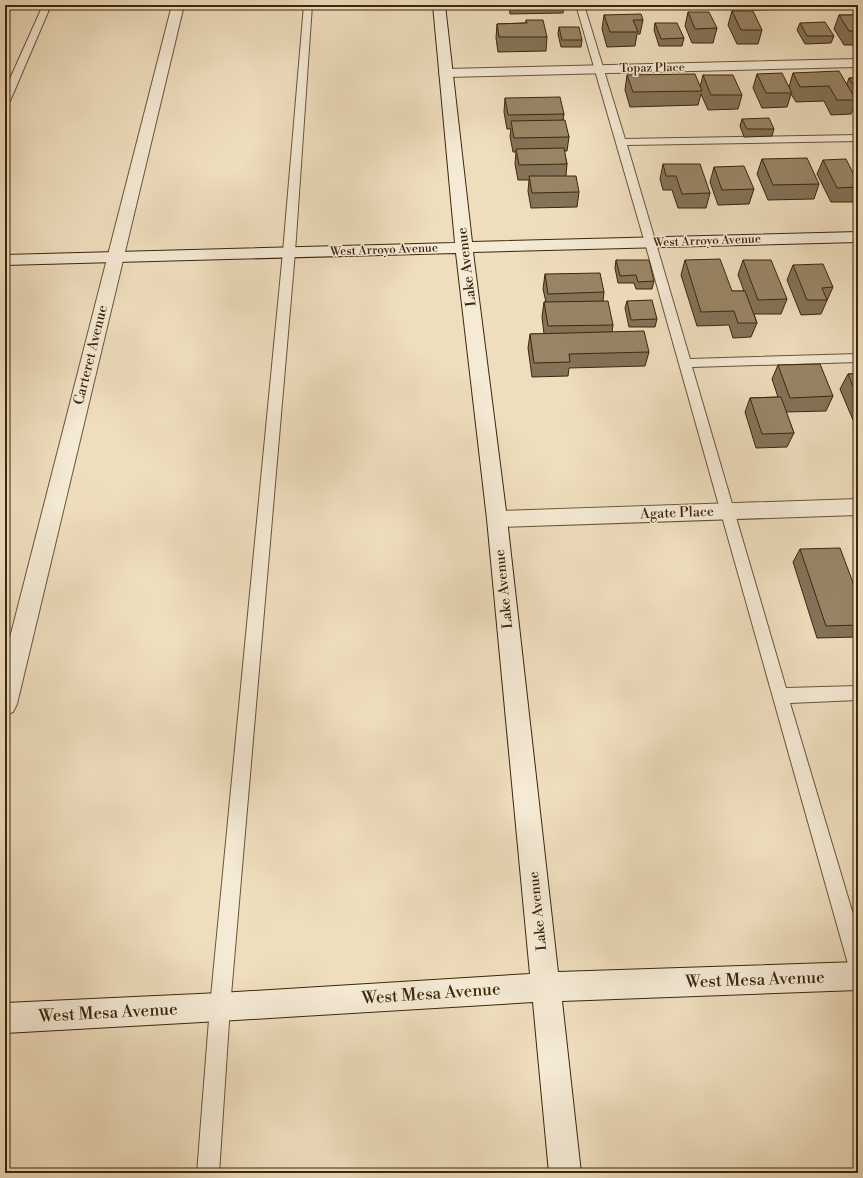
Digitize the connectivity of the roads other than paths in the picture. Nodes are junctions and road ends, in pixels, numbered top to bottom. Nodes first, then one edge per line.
1 (47, 5) edge
2 (178, 5) edge
3 (308, 5) edge
4 (439, 5) edge
5 (580, 5) edge
6 (858, 63) edge
7 (600, 69) junction
8 (446, 73) junction
9 (5, 101) edge
10 (858, 138) edge
11 (621, 142) junction
12 (858, 237) edge
13 (651, 242) junction
14 (464, 248) junction
15 (288, 252) junction
16 (115, 257) junction
17 (5, 260) edge
18 (858, 358) edge
19 (685, 362) junction
20 (858, 507) edge
21 (727, 512) junction
22 (497, 519) junction
23 (858, 693) edge
24 (780, 696) junction
25 (5, 704) edge
26 (858, 964) edge
27 (858, 976) edge
28 (546, 987) junction
29 (220, 1007) junction
30 (5, 1018) edge
31 (208, 1173) edge
32 (565, 1173) edge

1 - 9 lane
2 - 16 street, Carteret Avenue
3 - 15 lane
4 - 8 street, Lake Avenue
5 - 7 lane
6 - 7 street, Topaz Place
7 - 8 street, Topaz Place
7 - 11 lane
8 - 14 street, Lake Avenue
10 - 11 lane
11 - 13 lane
12 - 13 street, West Arroyo Avenue
13 - 14 street, West Arroyo Avenue
13 - 19 lane
14 - 15 street, West Arroyo Avenue
14 - 22 street, Lake Avenue
15 - 16 street, West Arroyo Avenue
15 - 29 lane
16 - 17 street, West Arroyo Avenue
16 - 25 street, Carteret Avenue
18 - 19 lane
19 - 21 lane
20 - 21 street, Agate Place
21 - 22 street, Agate Place
21 - 24 lane
22 - 28 street, Lake Avenue
23 - 24 lane
24 - 26 lane
27 - 28 street, West Mesa Avenue
28 - 29 street, West Mesa Avenue
28 - 32 street, Lake Avenue
29 - 30 street, West Mesa Avenue
29 - 31 lane

